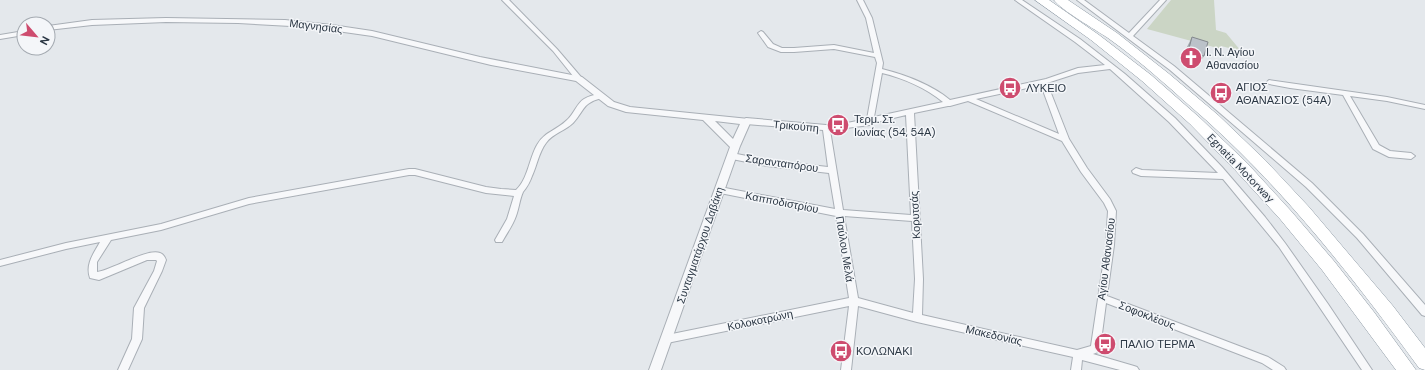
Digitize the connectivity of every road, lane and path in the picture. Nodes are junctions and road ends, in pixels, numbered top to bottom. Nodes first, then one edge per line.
1 (504, 0) edge
2 (860, 0) edge
3 (1018, 0) edge
4 (1041, 0) edge
5 (1060, 0) edge
6 (1080, 0) edge
7 (1163, 0) edge
8 (56, 26) edge
9 (761, 33) dead end
10 (16, 35) edge
11 (1130, 35) junction
12 (0, 38) edge
13 (878, 56) junction
14 (1112, 67) junction
15 (879, 70) junction
16 (579, 79) junction
17 (1043, 82) junction
18 (1271, 82) dead end
19 (1346, 94) junction
20 (598, 96) junction
21 (969, 99) junction
22 (950, 104) junction
23 (1425, 107) edge
24 (910, 112) junction
25 (705, 117) junction
26 (746, 121) junction
27 (870, 122) junction
28 (826, 128) junction
29 (1065, 139) junction
30 (734, 151) junction
31 (1411, 156) dead end
32 (832, 170) junction
33 (1136, 171) dead end
34 (1224, 176) junction
35 (720, 190) junction
36 (520, 191) junction
37 (839, 213) junction
38 (916, 218) junction
39 (107, 239) junction
40 (499, 240) dead end
41 (0, 263) edge
42 (1102, 298) junction
43 (854, 301) junction
44 (1425, 312) edge
45 (917, 318) junction
46 (667, 339) junction
47 (1094, 349) junction
48 (1078, 354) junction
49 (1098, 359) junction
50 (1425, 362) edge
51 (123, 370) edge
52 (655, 370) edge
53 (846, 370) edge
54 (1076, 370) edge
55 (1134, 370) edge
56 (1281, 370) edge
57 (1367, 370) edge
58 (1406, 370) edge

1 - 16 street
2 - 13 street
3 - 14 street
4 - 58 highway, Egnatia Motorway
5 - 50 highway, Egnatia Motorway
6 - 11 street
7 - 11 street
8 - 16 street, Μαγνησίας
9 - 13 street
10 - 12 street
11 - 44 street
13 - 15 street
14 - 17 street, Τρικούπη
14 - 34 street
15 - 22 street
15 - 27 street
16 - 20 street, Τρικούπη
17 - 21 street, Τρικούπη
17 - 29 street, Αγίου Αθανασίου
18 - 19 street
19 - 23 street
19 - 31 street
20 - 25 street, Τρικούπη
20 - 36 street
21 - 22 street, Τρικούπη
21 - 29 street
22 - 24 street, Τρικούπη
24 - 27 street, Τρικούπη
24 - 38 street, Κορυτσάς
25 - 26 street, Τρικούπη
25 - 30 street
26 - 28 street, Τρικούπη
26 - 30 street, Συνταγματάρχου Δαβάκη
27 - 28 street, Τρικούπη
28 - 32 street, Παύλου Μελά
29 - 42 street, Αγίου Αθανασίου
30 - 32 street, Σαρανταπόρου
30 - 35 street, Συνταγματάρχου Δαβάκη
32 - 37 street, Παύλου Μελά
33 - 34 street
34 - 57 street
35 - 37 street, Καπποδιστρίου
35 - 46 street, Συνταγματάρχου Δαβάκη
36 - 39 street
36 - 40 street
37 - 38 street, Καπποδιστρίου
37 - 43 street, Παύλου Μελά
38 - 45 street, Κορυτσάς
39 - 41 street
39 - 51 street
42 - 47 street, Αγίου Αθανασίου
42 - 56 street, Σοφοκλέους
43 - 45 street, Μακεδονίας
43 - 46 street, Κολοκοτρώνη
43 - 53 street, Παύλου Μελά
45 - 48 street, Μακεδονίας
46 - 52 street, Συνταγματάρχου Δαβάκη
47 - 48 street
47 - 49 street
48 - 49 street, Μακεδονίας
48 - 54 street
49 - 55 street, Μακεδονίας

